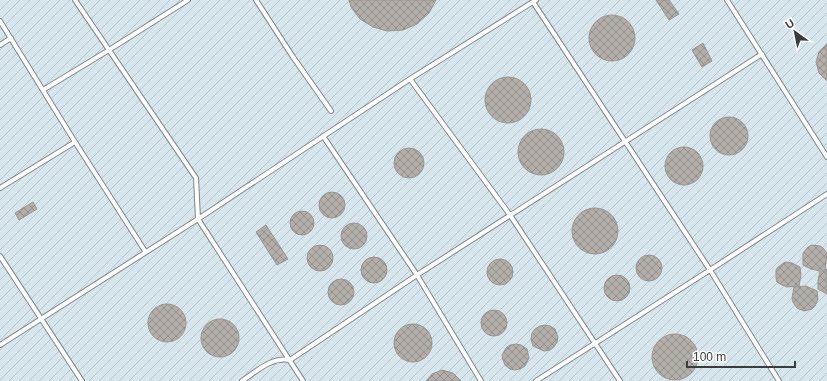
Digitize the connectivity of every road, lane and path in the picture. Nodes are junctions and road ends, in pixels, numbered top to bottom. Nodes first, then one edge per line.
1 (75, 0) edge
2 (256, 0) edge
3 (727, 0) edge
4 (186, 1) edge
5 (534, 1) edge
6 (0, 21) edge
7 (11, 38) junction
8 (0, 45) edge
9 (109, 50) junction
10 (762, 54) junction
11 (410, 78) junction
12 (43, 90) junction
13 (330, 111) dead end
14 (323, 136) junction
15 (75, 142) junction
16 (626, 142) junction
17 (827, 157) edge
18 (0, 188) edge
19 (827, 194) edge
20 (510, 215) junction
21 (198, 218) junction
22 (145, 251) junction
23 (0, 256) edge
24 (710, 270) junction
25 (417, 275) junction
26 (41, 319) junction
27 (595, 344) junction
28 (0, 345) edge
29 (290, 360) junction
30 (82, 381) edge
31 (242, 381) edge
32 (303, 381) edge
33 (481, 381) edge
34 (536, 381) edge
35 (620, 381) edge
36 (779, 381) edge

1 - 9 lane
2 - 13 lane
3 - 10 lane
4 - 9 lane
5 - 11 lane
5 - 16 lane
6 - 7 lane
7 - 8 lane
7 - 12 lane
9 - 12 lane
9 - 21 lane
10 - 16 lane
10 - 17 lane
11 - 14 lane
11 - 20 lane
12 - 15 lane
14 - 21 lane
14 - 25 lane
15 - 18 lane
15 - 22 lane
16 - 20 lane
16 - 24 lane
19 - 24 lane
20 - 25 lane
20 - 27 lane
21 - 22 lane
21 - 29 lane
22 - 26 lane
23 - 26 lane
24 - 27 lane
24 - 36 lane
25 - 29 lane
25 - 33 lane
26 - 28 lane
26 - 30 lane
27 - 34 lane
27 - 35 lane
29 - 31 lane
29 - 32 lane

